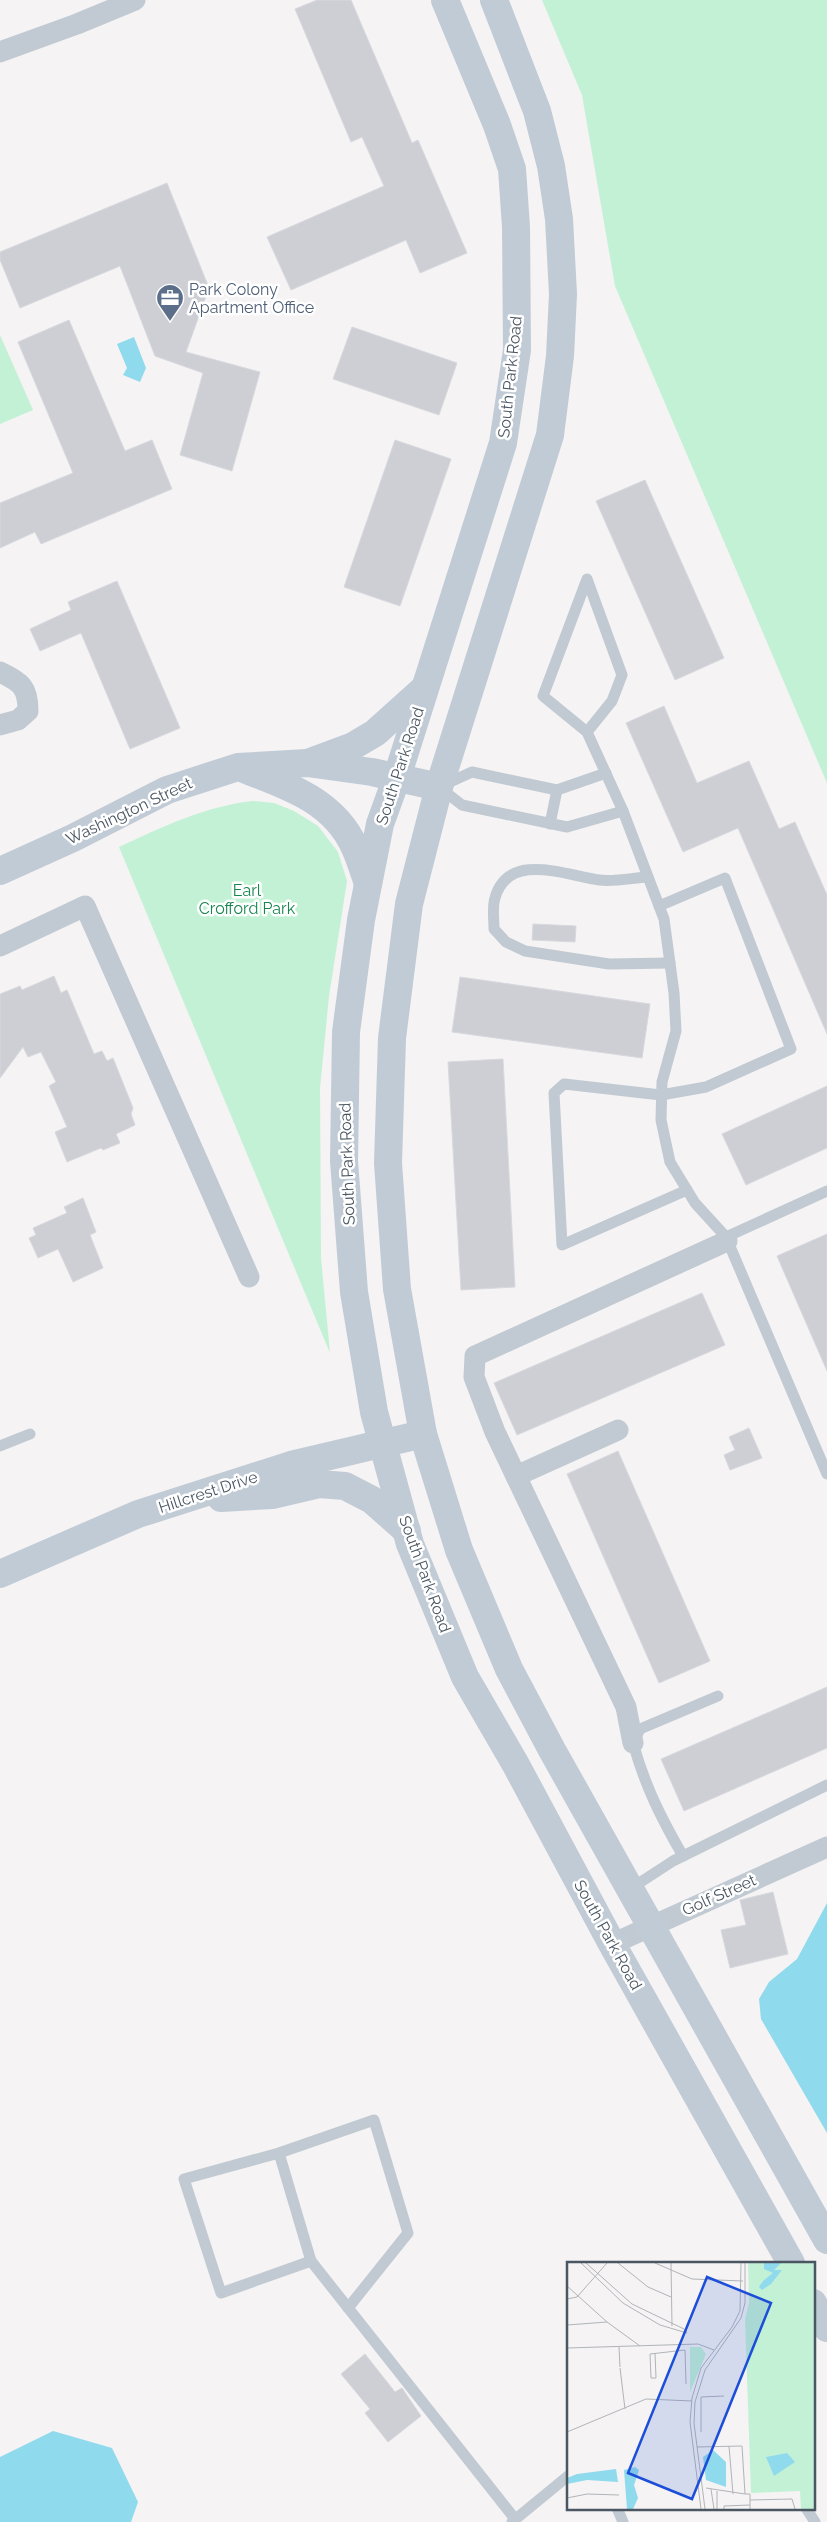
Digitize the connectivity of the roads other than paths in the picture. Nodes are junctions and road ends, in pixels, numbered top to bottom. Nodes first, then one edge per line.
1 (135, 0) edge
2 (445, 0) edge
3 (494, 0) edge
4 (0, 52) edge
5 (0, 672) edge
6 (425, 688) junction
7 (0, 725) edge
8 (587, 732) junction
9 (307, 763) junction
10 (238, 767) junction
11 (606, 773) junction
12 (397, 777) junction
13 (439, 787) junction
14 (557, 790) junction
15 (623, 811) junction
16 (550, 824) junction
17 (0, 871) edge
18 (648, 877) junction
19 (368, 886) junction
20 (659, 906) junction
21 (0, 946) edge
22 (670, 963) junction
23 (662, 1095) junction
24 (687, 1190) junction
25 (827, 1191) edge
26 (726, 1239) junction
27 (249, 1277) dead end
28 (618, 1430) dead end
29 (30, 1434) dead end
30 (423, 1434) junction
31 (383, 1442) junction
32 (0, 1446) edge
33 (827, 1474) edge
34 (516, 1476) junction
35 (184, 1499) junction
36 (407, 1531) junction
37 (0, 1574) edge
38 (718, 1696) dead end
39 (633, 1744) junction
40 (827, 1785) edge
41 (827, 1847) edge
42 (683, 1856) junction
43 (630, 1889) junction
44 (651, 1925) junction
45 (612, 1944) junction
46 (279, 2153) junction
47 (827, 2240) edge
48 (311, 2261) junction
49 (789, 2262) edge
50 (814, 2305) edge
51 (348, 2308) junction
52 (827, 2328) edge
53 (567, 2477) edge
54 (619, 2510) edge
55 (807, 2510) edge
56 (513, 2521) edge
57 (623, 2522) edge
58 (815, 2522) edge

1 - 4 street
2 - 6 street, South Park Road
3 - 13 street
5 - 7 street
6 - 9 street
6 - 12 street, South Park Road
8 - 8 lane
8 - 11 lane
9 - 10 street, Washington Street
9 - 12 street, Washington Street
10 - 17 street, Washington Street
10 - 19 street
11 - 14 lane
11 - 15 lane
12 - 13 street, Washington Street
12 - 19 street, South Park Road
13 - 14 lane
13 - 16 lane
13 - 30 street
14 - 16 lane
15 - 16 lane
15 - 18 lane
18 - 20 lane
18 - 22 lane
19 - 31 street, South Park Road
20 - 22 lane
20 - 23 lane
21 - 27 street
22 - 23 lane
23 - 24 lane
23 - 24 lane
24 - 26 lane
25 - 26 lane
26 - 33 lane
26 - 34 street
28 - 34 street
29 - 32 lane
30 - 31 street, Hillcrest Drive
30 - 43 street
31 - 35 street, Hillcrest Drive
31 - 36 street, South Park Road
34 - 39 street
35 - 36 street
35 - 37 street, Hillcrest Drive
36 - 45 street, South Park Road
38 - 39 lane
39 - 42 lane
40 - 42 lane
41 - 44 street, Golf Street
42 - 43 lane
43 - 44 street
44 - 45 street, Golf Street
44 - 47 street
45 - 49 street, South Park Road
46 - 48 lane
46 - 48 lane
46 - 51 lane
48 - 51 lane
50 - 52 street
51 - 56 lane
53 - 56 lane
54 - 57 lane
55 - 58 lane

